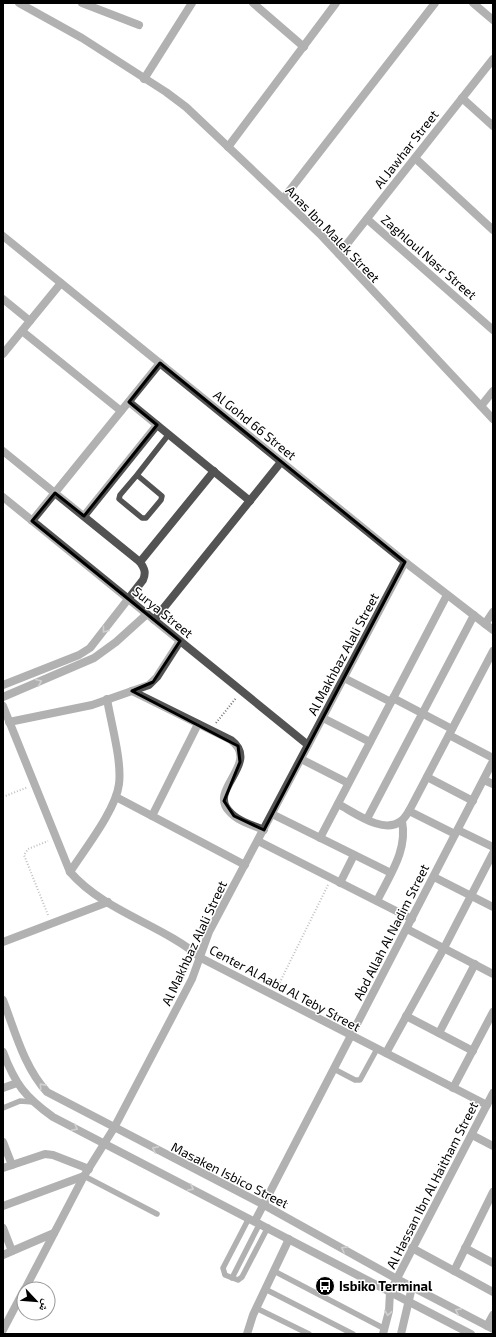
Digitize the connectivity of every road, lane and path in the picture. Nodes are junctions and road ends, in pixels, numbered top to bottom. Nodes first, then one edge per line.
1 (82, 3) edge
2 (192, 3) edge
3 (253, 3) edge
4 (435, 3) edge
5 (473, 3) edge
6 (23, 4) edge
7 (333, 4) edge
8 (493, 20) edge
9 (139, 25) dead end
10 (304, 47) junction
11 (493, 59) edge
12 (144, 79) junction
13 (462, 98) junction
14 (493, 126) edge
15 (228, 147) junction
16 (415, 158) junction
17 (283, 199) junction
18 (367, 219) junction
19 (493, 230) edge
20 (3, 236) edge
21 (339, 254) junction
22 (61, 283) junction
23 (3, 299) edge
24 (30, 321) junction
25 (493, 330) edge
26 (22, 331) junction
27 (3, 354) edge
28 (160, 363) junction
29 (493, 391) edge
30 (129, 402) junction
31 (481, 406) junction
32 (121, 411) junction
33 (493, 419) edge
34 (157, 425) junction
35 (169, 434) junction
36 (3, 451) edge
37 (281, 462) junction
38 (214, 471) junction
39 (136, 475) junction
40 (55, 493) junction
41 (3, 498) edge
42 (250, 500) junction
43 (84, 516) junction
44 (32, 521) junction
45 (140, 562) junction
46 (405, 562) junction
47 (447, 594) junction
48 (128, 599) junction
49 (493, 612) edge
50 (147, 614) junction
51 (474, 615) junction
52 (154, 620) junction
53 (485, 624) junction
54 (493, 630) edge
55 (180, 641) junction
56 (493, 651) edge
57 (344, 678) junction
58 (3, 685) edge
59 (132, 691) junction
60 (242, 691) junction
61 (3, 697) edge
62 (107, 699) junction
63 (392, 700) junction
64 (3, 706) edge
65 (422, 713) junction
66 (323, 718) junction
67 (9, 722) junction
68 (198, 724) junction
69 (210, 730) junction
70 (450, 732) junction
71 (370, 742) junction
72 (308, 745) junction
73 (493, 758) edge
74 (301, 759) junction
75 (493, 762) edge
76 (427, 777) junction
77 (484, 780) junction
78 (348, 783) junction
79 (34, 784) junction
80 (493, 784) edge
81 (3, 797) edge
82 (116, 797) junction
83 (473, 801) junction
84 (338, 804) junction
85 (409, 811) junction
86 (272, 814) junction
87 (152, 816) junction
88 (367, 819) junction
89 (402, 821) junction
90 (264, 830) junction
91 (456, 832) junction
92 (56, 838) junction
93 (320, 838) junction
94 (258, 841) junction
95 (493, 847) edge
96 (493, 853) edge
97 (354, 855) junction
98 (245, 865) junction
99 (70, 872) junction
100 (391, 873) junction
101 (434, 876) junction
102 (332, 878) junction
103 (340, 883) junction
104 (471, 895) junction
105 (377, 901) junction
106 (108, 902) junction
107 (493, 907) edge
108 (412, 919) junction
109 (51, 924) junction
110 (407, 929) junction
111 (3, 942) edge
112 (444, 948) junction
113 (201, 958) junction
114 (475, 964) junction
115 (493, 974) edge
116 (273, 995) junction
117 (3, 1000) edge
118 (493, 1012) edge
119 (406, 1016) junction
120 (439, 1033) junction
121 (351, 1036) junction
122 (377, 1049) junction
123 (473, 1050) junction
124 (3, 1052) edge
125 (386, 1053) junction
126 (334, 1069) junction
127 (17, 1083) junction
128 (3, 1088) edge
129 (453, 1088) junction
130 (493, 1093) edge
131 (33, 1102) junction
132 (487, 1106) junction
133 (3, 1108) edge
134 (114, 1128) junction
135 (472, 1134) junction
136 (3, 1142) edge
137 (105, 1143) junction
138 (493, 1146) edge
139 (12, 1165) junction
140 (3, 1168) edge
141 (89, 1169) junction
142 (84, 1176) junction
143 (493, 1192) edge
144 (264, 1205) junction
145 (3, 1206) edge
146 (157, 1214) dead end
147 (258, 1222) junction
148 (3, 1228) edge
149 (54, 1233) junction
150 (289, 1239) junction
151 (412, 1248) junction
152 (465, 1248) junction
153 (12, 1251) junction
154 (3, 1255) edge
155 (493, 1263) edge
156 (274, 1271) junction
157 (454, 1271) junction
158 (232, 1278) junction
159 (397, 1279) junction
160 (29, 1281) edge
161 (412, 1287) junction
162 (265, 1290) junction
163 (390, 1292) junction
164 (493, 1292) edge
165 (409, 1302) junction
166 (16, 1303) edge
167 (256, 1308) junction
168 (493, 1315) edge
169 (6, 1319) edge
170 (490, 1328) edge
171 (3, 1330) edge
172 (384, 1332) edge
173 (247, 1334) edge
174 (309, 1334) edge
175 (353, 1334) edge
176 (401, 1334) edge
177 (471, 1334) edge

1 - 9 street
2 - 12 street
3 - 10 street
4 - 17 street
5 - 8 street
6 - 12 street, Anas Ibn Malek Street
7 - 10 street
10 - 15 street
11 - 13 street, Al Jawhar Street
12 - 15 street, Anas Ibn Malek Street
13 - 14 street
13 - 16 street, Al Jawhar Street
15 - 17 street, Anas Ibn Malek Street
16 - 18 street, Al Jawhar Street
16 - 19 street
17 - 21 street, Anas Ibn Malek Street
18 - 21 street, Al Jawhar Street
18 - 25 street, Zaghloul Nasr Street
20 - 22 street, Al Gohd 66 Street
21 - 31 street, Anas Ibn Malek Street
22 - 24 street
22 - 28 street, Al Gohd 66 Street
23 - 24 street
24 - 26 street
26 - 27 street
26 - 32 street
28 - 30 street
28 - 37 street, Al Gohd 66 Street
29 - 31 street
30 - 32 street
30 - 34 street
31 - 33 street, Anas Ibn Malek Street
32 - 40 street
34 - 35 street
34 - 43 street
35 - 38 street
35 - 39 lane
36 - 40 street
37 - 42 street
37 - 46 street, Al Gohd 66 Street
38 - 42 street
38 - 45 street
39 - 39 lane
40 - 43 street
40 - 44 street
41 - 44 street, Surya Street
42 - 52 street
43 - 45 street
44 - 48 street, Surya Street
45 - 48 street
46 - 47 street, Al Gohd 66 Street
46 - 57 street, Al Makhbaz Alali Street
47 - 51 street, Al Gohd 66 Street
47 - 63 street
48 - 50 street, Surya Street
48 -> 58 street
49 - 53 street
50 - 52 street, Surya Street
61 -> 50 street
51 - 53 street, Al Gohd 66 Street
51 - 65 street
52 - 55 street, Surya Street
53 - 54 street, Al Gohd 66 Street
55 - 59 street
55 - 60 street, Surya Street
56 - 70 street
57 - 63 street
57 - 66 street, Al Makhbaz Alali Street
59 - 62 street
59 - 68 street
60 - 69 path
60 - 72 street, Surya Street
62 - 67 street
62 - 82 street
63 - 65 street
63 - 71 street
64 - 67 street, Center Al Aabd Al Teby Street
65 - 70 street
65 - 88 street
66 - 71 street
66 - 72 street, Al Makhbaz Alali Street
67 - 79 street, Center Al Aabd Al Teby Street
68 - 69 street
68 - 87 street
69 - 90 street
70 - 73 street
70 - 76 street
71 - 78 street
72 - 74 street, Al Makhbaz Alali Street
74 - 78 street
74 - 86 street, Al Makhbaz Alali Street
75 - 77 street, Abd Allah Al Nadim Street
76 - 83 street
76 - 85 street
77 - 80 street
77 - 83 street, Abd Allah Al Nadim Street
78 - 84 street
79 - 81 path
79 - 92 street, Center Al Aabd Al Teby Street
82 - 87 street
82 - 99 street
83 - 91 street, Abd Allah Al Nadim Street
84 - 88 street
84 - 93 street
85 - 89 street
85 - 91 street
86 - 90 street, Al Makhbaz Alali Street
86 - 93 street
87 - 98 street
88 - 89 street
89 - 100 street
90 - 94 street, Al Makhbaz Alali Street
91 - 95 street
91 - 101 street, Abd Allah Al Nadim Street
92 - 99 street, Center Al Aabd Al Teby Street
92 - 109 path
93 - 97 street
94 - 98 street, Al Makhbaz Alali Street
94 - 102 street
96 - 104 street
97 - 100 street
97 - 103 street
98 - 113 street, Al Makhbaz Alali Street
99 - 106 street, Center Al Aabd Al Teby Street
100 - 105 street
101 - 104 street
101 - 108 street, Abd Allah Al Nadim Street
102 - 103 street
102 - 116 path
103 - 105 street
104 - 107 street
104 - 112 street
105 - 108 street
106 - 109 street
106 - 113 street, Center Al Aabd Al Teby Street
108 - 110 street, Abd Allah Al Nadim Street
109 - 111 street
110 - 112 street
110 - 121 street, Abd Allah Al Nadim Street
112 - 114 street
112 - 119 street
113 - 116 street, Center Al Aabd Al Teby Street
113 - 134 street, Al Makhbaz Alali Street
114 - 115 street
114 - 120 street
116 - 121 street, Center Al Aabd Al Teby Street
134 -> 117 street, Masaken Isbico Street
118 - 123 street
119 - 120 street
119 - 125 street
120 - 123 street
121 - 122 street, Center Al Aabd Al Teby Street
121 - 126 street, Abd Allah Al Nadim Street
122 - 125 street, Center Al Aabd Al Teby Street
122 - 126 lane
123 - 129 street
124 - 127 street
125 - 129 street, Center Al Aabd Al Teby Street
126 - 144 street, Abd Allah Al Nadim Street
127 - 128 street
127 - 131 street
129 - 132 street, Center Al Aabd Al Teby Street
130 - 132 street, Al Hassan Ibn Al Haitham Street
131 - 133 lane
131 -> 137 street
132 - 135 street, Al Hassan Ibn Al Haitham Street
134 - 137 street, Al Makhbaz Alali Street
144 -> 134 street, Masaken Isbico Street
135 - 138 street
135 - 151 street, Al Hassan Ibn Al Haitham Street
136 - 139 street
137 - 141 street, Al Makhbaz Alali Street
137 -> 147 street
139 - 140 street
139 - 141 street
141 - 142 street, Al Makhbaz Alali Street
142 - 145 street
142 - 146 lane
142 - 149 street, Al Makhbaz Alali Street
143 - 152 street
144 - 147 street, Abd Allah Al Nadim Street
159 -> 144 street, Masaken Isbico Street
147 - 150 street
147 - 158 lane
147 - 158 lane
147 - 158 lane
148 - 153 street
149 - 153 street
149 - 160 street, Al Makhbaz Alali Street
150 - 156 street
150 - 163 street
151 - 157 street
151 - 159 street, Al Hassan Ibn Al Haitham Street
152 - 155 street
152 - 157 street
153 - 154 street
156 - 162 street
156 - 172 lane
157 - 164 street
159 - 161 street, Masaken Isbico Street
159 - 163 street, Al Hassan Ibn Al Haitham Street
161 - 165 street
170 -> 161 street, Masaken Isbico Street
162 - 167 street
162 - 175 lane
163 - 165 street
163 -> 172 street, Al Hassan Ibn Al Haitham Street
165 - 176 street
165 - 177 street
166 - 169 street, Al Makhbaz Alali Street
167 - 173 street
167 - 174 lane
168 - 170 street
169 - 171 street, Al Makhbaz Alali Street

